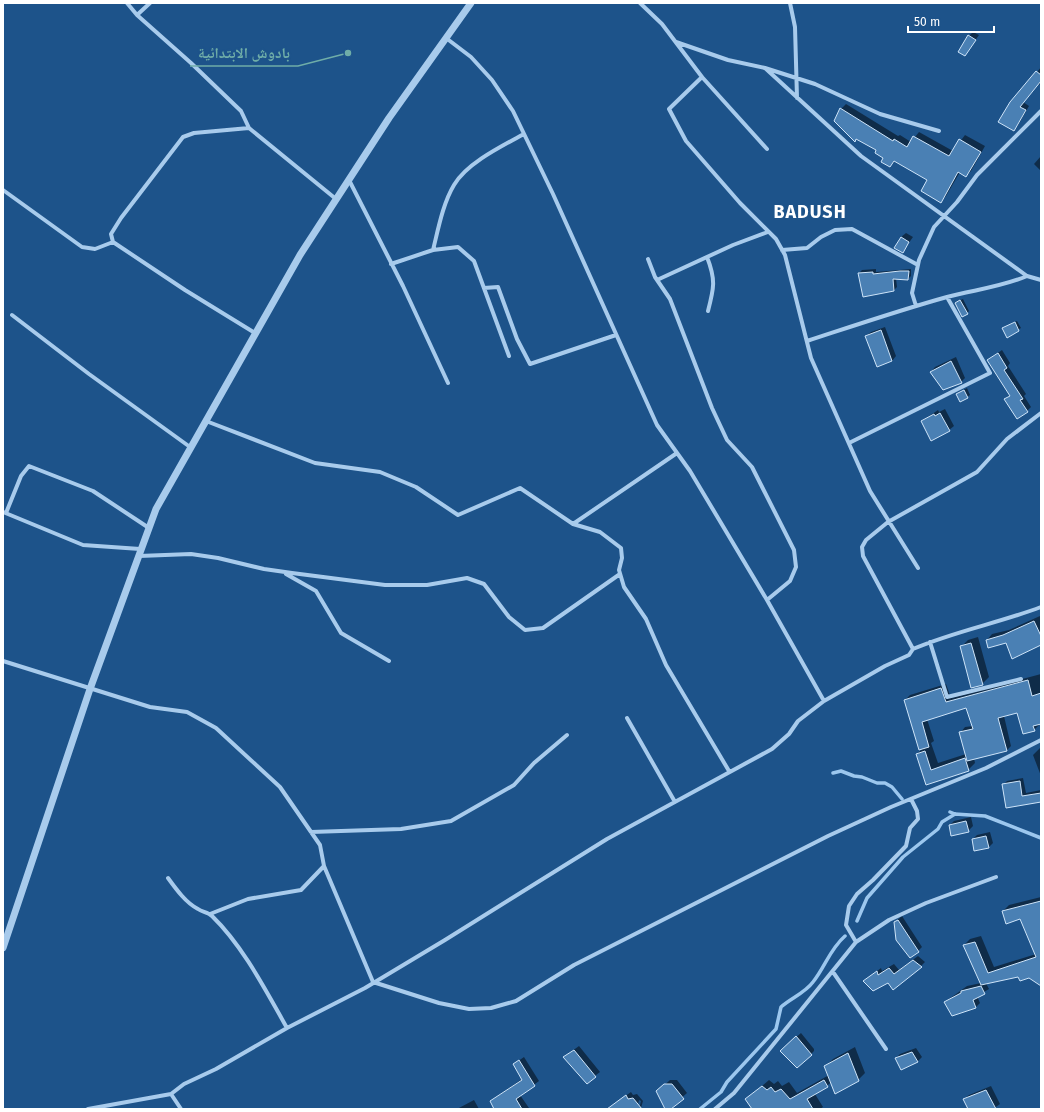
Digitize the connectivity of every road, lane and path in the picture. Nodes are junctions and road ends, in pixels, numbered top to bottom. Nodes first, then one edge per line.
1 (127, 3) edge
2 (150, 3) edge
3 (472, 3) edge
4 (640, 3) edge
5 (790, 3) edge
6 (137, 15) junction
7 (446, 38) junction
8 (676, 42) junction
9 (765, 68) junction
10 (702, 77) junction
11 (797, 79) junction
12 (797, 98) junction
13 (1041, 110) edge
14 (249, 128) junction
15 (939, 131) dead end
16 (524, 134) junction
17 (767, 149) dead end
18 (349, 179) junction
19 (3, 190) edge
20 (336, 199) junction
21 (944, 216) junction
22 (768, 232) junction
23 (113, 242) junction
24 (433, 250) junction
25 (782, 250) junction
26 (706, 257) junction
27 (648, 259) dead end
28 (391, 264) junction
29 (918, 264) junction
30 (1027, 276) junction
31 (657, 280) junction
32 (1041, 280) edge
33 (484, 288) junction
34 (947, 297) junction
35 (916, 306) junction
36 (708, 311) dead end
37 (12, 316) dead end
38 (255, 333) junction
39 (616, 335) junction
40 (807, 341) junction
41 (509, 356) dead end
42 (448, 383) dead end
43 (1041, 413) edge
44 (205, 421) junction
45 (849, 443) junction
46 (190, 447) junction
47 (677, 453) junction
48 (5, 512) edge
49 (888, 522) junction
50 (573, 524) junction
51 (149, 528) junction
52 (140, 549) junction
53 (138, 556) junction
54 (918, 568) dead end
55 (282, 572) junction
56 (620, 574) junction
57 (767, 600) junction
58 (1041, 607) edge
59 (930, 642) junction
60 (913, 649) junction
61 (3, 661) edge
62 (389, 661) dead end
63 (1021, 679) dead end
64 (90, 689) junction
65 (824, 701) junction
66 (626, 718) dead end
67 (567, 735) dead end
68 (1041, 740) edge
69 (729, 771) junction
70 (911, 799) junction
71 (675, 802) junction
72 (310, 832) junction
73 (324, 866) junction
74 (996, 877) dead end
75 (168, 878) dead end
76 (210, 914) junction
77 (856, 942) junction
78 (3, 948) edge
79 (833, 972) junction
80 (373, 982) junction
81 (287, 1028) junction
82 (886, 1049) dead end
83 (171, 1094) junction
84 (88, 1109) edge
85 (181, 1109) edge
86 (715, 1109) edge

1 - 6 street
2 - 6 street
3 - 7 street
4 - 8 street
5 - 11 street
6 - 14 street
7 - 16 street
7 - 18 street
8 - 9 street
8 - 10 street
9 - 11 street
9 - 12 street
10 - 17 street
10 - 22 street
11 - 12 street
11 - 15 street
12 - 21 street
13 - 21 street
14 - 20 street
14 - 23 street
16 - 24 street
16 - 39 street
18 - 20 street
18 - 28 street
19 - 23 street
20 - 38 street
21 - 29 street
21 - 30 street
22 - 25 street
22 - 26 street
23 - 38 street
24 - 28 street
24 - 33 street
25 - 29 street
25 - 40 street
26 - 31 street
26 - 36 street
27 - 31 street
28 - 42 street
29 - 35 street
30 - 32 street
30 - 34 street
31 - 57 street
33 - 39 street
33 - 41 street
34 - 35 street
34 - 45 street
35 - 40 street
37 - 46 street
38 - 44 street
39 - 47 street
40 - 45 street
43 - 49 street
44 - 46 street
44 - 50 street
45 - 49 street
46 - 51 street
47 - 50 street
47 - 57 street
48 - 51 street
48 - 52 street
49 - 54 street
49 - 60 street
50 - 56 street
51 - 52 street
52 - 53 street
53 - 55 street
53 - 64 street
55 - 56 street
55 - 62 street
56 - 69 street
57 - 65 street
58 - 59 street
59 - 60 street
59 - 63 street
60 - 65 street
61 - 64 street
64 - 72 street
64 - 78 street
65 - 69 street
66 - 71 street
67 - 72 street
68 - 70 street
69 - 71 street
70 - 77 street
70 - 80 street
71 - 80 street
72 - 73 street
73 - 76 street
73 - 80 street
74 - 77 street
75 - 76 street
76 - 81 street
77 - 79 street
79 - 82 street
79 - 86 street
80 - 81 street
81 - 83 street
83 - 84 street
83 - 85 street

